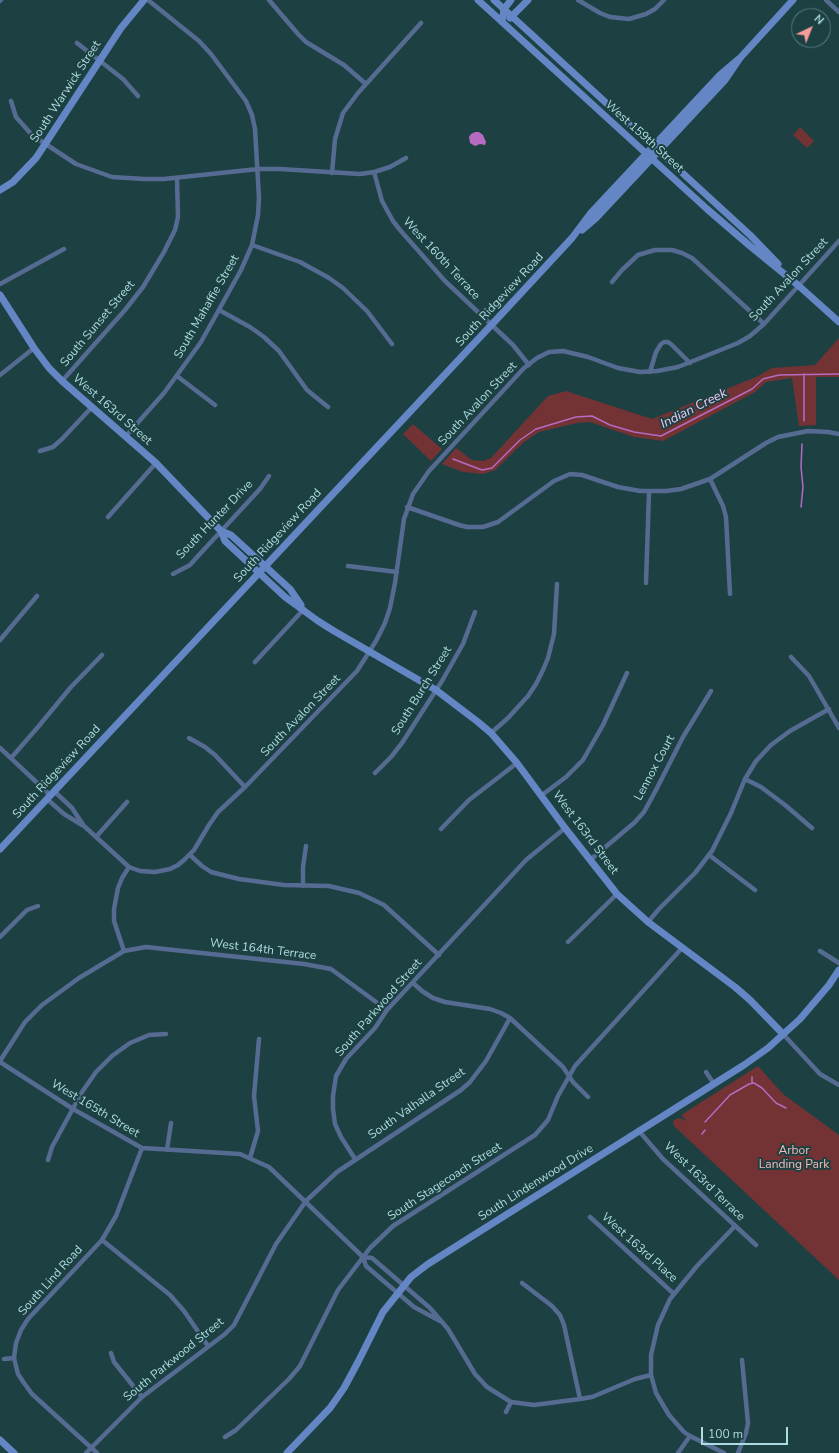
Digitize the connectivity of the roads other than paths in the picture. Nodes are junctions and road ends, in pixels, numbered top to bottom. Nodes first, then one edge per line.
1 (144, 0) edge
2 (148, 0) edge
3 (269, 0) edge
4 (478, 0) edge
5 (494, 0) edge
6 (511, 0) edge
7 (528, 0) edge
8 (578, 0) edge
9 (664, 0) edge
10 (793, 0) edge
11 (826, 0) edge
12 (504, 10) junction
13 (839, 12) edge
14 (512, 17) junction
15 (502, 22) junction
16 (421, 23) dead end
17 (77, 43) dead end
18 (99, 60) junction
19 (366, 84) junction
20 (138, 96) dead end
21 (11, 101) dead end
22 (45, 144) junction
23 (656, 149) junction
24 (649, 156) junction
25 (406, 158) dead end
26 (258, 169) junction
27 (374, 172) junction
28 (332, 173) junction
29 (177, 178) junction
30 (0, 190) edge
31 (838, 244) edge
32 (252, 245) junction
33 (64, 249) dead end
34 (612, 282) dead end
35 (0, 284) edge
36 (799, 286) junction
37 (0, 295) edge
38 (219, 310) junction
39 (839, 322) edge
40 (764, 324) junction
41 (492, 325) junction
42 (392, 344) dead end
43 (34, 348) junction
44 (690, 363) junction
45 (529, 365) junction
46 (650, 372) junction
47 (0, 375) edge
48 (177, 376) junction
49 (62, 381) junction
50 (215, 405) dead end
51 (92, 407) junction
52 (328, 407) dead end
53 (839, 434) edge
54 (126, 436) junction
55 (40, 452) dead end
56 (156, 463) junction
57 (269, 476) dead end
58 (710, 479) junction
59 (649, 492) junction
60 (407, 507) junction
61 (108, 517) dead end
62 (222, 531) junction
63 (265, 566) junction
64 (348, 566) dead end
65 (259, 572) junction
66 (397, 572) junction
67 (173, 574) dead end
68 (646, 583) dead end
69 (557, 584) dead end
70 (730, 594) dead end
71 (37, 596) dead end
72 (304, 609) junction
73 (475, 612) dead end
74 (0, 640) edge
75 (370, 651) junction
76 (102, 655) dead end
77 (791, 657) dead end
78 (255, 662) dead end
79 (627, 673) dead end
80 (436, 690) junction
81 (711, 691) dead end
82 (829, 709) junction
83 (839, 728) edge
84 (491, 733) junction
85 (189, 738) dead end
86 (0, 748) edge
87 (11, 758) junction
88 (517, 763) junction
89 (375, 773) dead end
90 (745, 779) junction
91 (245, 787) junction
92 (50, 795) junction
93 (542, 795) junction
94 (127, 802) dead end
95 (84, 826) junction
96 (565, 828) junction
97 (812, 828) dead end
98 (441, 829) dead end
99 (96, 837) junction
100 (306, 846) dead end
101 (0, 849) edge
102 (190, 855) junction
103 (709, 855) junction
104 (590, 860) junction
105 (129, 867) junction
106 (303, 886) junction
107 (755, 890) dead end
108 (618, 894) junction
109 (38, 906) dead end
110 (648, 922) junction
111 (0, 937) edge
112 (568, 942) dead end
113 (682, 948) junction
114 (124, 951) junction
115 (820, 951) dead end
116 (439, 955) junction
117 (839, 963) edge
118 (839, 970) edge
119 (412, 984) junction
120 (387, 1010) junction
121 (510, 1018) junction
122 (166, 1034) dead end
123 (783, 1034) junction
124 (259, 1040) dead end
125 (0, 1062) edge
126 (706, 1072) dead end
127 (569, 1076) junction
128 (714, 1084) junction
129 (839, 1085) edge
130 (588, 1096) dead end
131 (73, 1109) junction
132 (171, 1123) dead end
133 (639, 1131) junction
134 (142, 1148) junction
135 (168, 1150) junction
136 (250, 1158) junction
137 (355, 1159) junction
138 (48, 1160) dead end
139 (306, 1201) junction
140 (590, 1217) dead end
141 (735, 1226) junction
142 (102, 1240) junction
143 (756, 1245) dead end
144 (363, 1257) junction
145 (522, 1283) dead end
146 (404, 1285) junction
147 (398, 1293) junction
148 (674, 1294) junction
149 (440, 1321) junction
150 (208, 1346) junction
151 (111, 1353) dead end
152 (14, 1358) junction
153 (4, 1359) dead end
154 (742, 1360) dead end
155 (651, 1375) junction
156 (142, 1397) junction
157 (580, 1399) junction
158 (511, 1402) junction
159 (506, 1412) dead end
160 (690, 1436) junction
161 (225, 1437) dead end
162 (0, 1440) edge
163 (91, 1448) junction
164 (14, 1453) edge
165 (86, 1453) edge
166 (97, 1453) edge
167 (287, 1453) edge
168 (678, 1453) edge
169 (724, 1453) edge
170 (738, 1453) edge

1 - 18 street, South Warwick Street
2 - 26 street
3 - 19 street
4 - 15 street, West 159th Street
5 - 12 street, West 159th Street
6 - 12 street
7 - 14 street
8 - 9 street
10 - 23 street, South Ridgeview Road
11 - 13 street
12 - 14 street, West 159th Street
12 - 15 street
14 - 15 street
14 - 23 street, West 159th Street
15 - 24 street, West 159th Street
16 - 19 street
17 - 18 street
18 - 20 street
18 - 22 street, South Warwick Street
19 - 28 street
21 - 22 street
22 - 29 street
22 - 30 street, South Warwick Street
23 - 24 street, South Ridgeview Road
23 - 36 street, West 159th Street
24 - 36 street, West 159th Street
24 - 41 street, South Ridgeview Road
25 - 27 street
26 - 28 street
26 - 29 street
26 - 32 street, South Mahaffie Street
27 - 28 street
27 - 41 street, West 160th Terrace
29 - 49 street, South Sunset Street
31 - 36 street, South Avalon Street
32 - 38 street, South Mahaffie Street
32 - 42 street
33 - 35 street
34 - 40 street
36 - 39 street, West 159th Street
36 - 40 street, South Avalon Street
37 - 43 street, West 163rd Street
38 - 48 street, South Mahaffie Street
38 - 52 street
40 - 44 street, South Avalon Street
41 - 45 street, West 160th Terrace
41 - 63 street, South Ridgeview Road
43 - 47 street
43 - 49 street, West 163rd Street
44 - 46 street, South Avalon Street
44 - 46 street
45 - 46 street, South Avalon Street
45 - 60 street, South Avalon Street
48 - 50 street
48 - 54 street, South Mahaffie Street
49 - 51 street, West 163rd Street
51 - 54 street, West 163rd Street
51 - 55 street
53 - 58 street
54 - 56 street, West 163rd Street
56 - 61 street
56 - 62 street, West 163rd Street
57 - 62 street, South Hunter Drive
58 - 59 street
58 - 70 street
59 - 60 street
59 - 68 street
60 - 66 street, South Avalon Street
62 - 63 street, West 163rd Street
62 - 65 street, West 163rd Street
62 - 67 street, South Hunter Drive
63 - 65 street, South Ridgeview Road
63 - 72 street, West 163rd Street
64 - 66 street
65 - 72 street, West 163rd Street
65 - 92 street, South Ridgeview Road
66 - 75 street, South Avalon Street
69 - 84 street
71 - 74 street
72 - 75 street, West 163rd Street
72 - 78 street
73 - 80 street, South Burch Street
75 - 80 street, West 163rd Street
75 - 91 street, South Avalon Street
76 - 87 street
77 - 82 street
79 - 93 street
80 - 84 street, West 163rd Street
80 - 89 street, South Burch Street
81 - 104 street, Lennox Court
82 - 83 street
82 - 90 street
84 - 88 street, West 163rd Street
85 - 91 street
86 - 87 street
87 - 92 street
88 - 93 street, West 163rd Street
88 - 98 street
90 - 97 street
90 - 103 street
91 - 102 street, South Avalon Street
92 - 95 street
92 - 95 street
92 - 101 street, South Ridgeview Road
93 - 96 street, West 163rd Street
94 - 99 street
95 - 99 street
96 - 104 street, West 163rd Street
96 - 116 street, South Parkwood Street
99 - 105 street
100 - 106 street
102 - 105 street
102 - 106 street
103 - 107 street
103 - 110 street
104 - 108 street, West 163rd Street
105 - 114 street
106 - 116 street
108 - 110 street, West 163rd Street
108 - 112 street
109 - 111 street
110 - 113 street, West 163rd Street
113 - 123 street, West 163rd Street
113 - 127 street, South Stagecoach Street
114 - 120 street, West 164th Terrace
114 - 125 street
115 - 117 street
116 - 119 street, South Parkwood Street
118 - 123 street, South Lindenwood Drive
119 - 120 street, South Parkwood Street
119 - 121 street
120 - 137 street, South Parkwood Street
121 - 127 street
121 - 137 street, South Valhalla Street
122 - 131 street
123 - 128 street, South Lindenwood Drive
123 - 129 street, West 163rd Street
124 - 136 street
125 - 131 street, West 165th Street
126 - 128 street
127 - 130 street
127 - 144 street, South Stagecoach Street
128 - 133 street, South Lindenwood Drive
131 - 134 street, West 165th Street
131 - 138 street
132 - 135 street
133 - 141 street, West 163rd Terrace
133 - 146 street, South Lindenwood Drive
134 - 135 street, West 165th Street
134 - 142 street, South Lind Road
135 - 136 street, West 165th Street
136 - 139 street, West 165th Street
137 - 139 street, South Parkwood Street
139 - 144 street, West 165th Street
139 - 150 street, South Parkwood Street
140 - 148 street, West 163rd Place
141 - 143 street, West 163rd Terrace
141 - 148 street
142 - 150 street
142 - 152 street, South Lind Road
144 - 146 street, West 165th Street
144 - 147 street, West 165th Street
144 - 161 street, South Stagecoach Street
145 - 157 street
146 - 147 street, South Lindenwood Drive
146 - 149 street, West 165th Street
147 - 149 street, West 165th Street
147 - 167 street, South Lindenwood Drive
148 - 155 street
149 - 158 street, West 165th Street
150 - 156 street, South Parkwood Street
151 - 156 street
152 - 153 street
152 - 163 street, South Lind Road
154 - 170 street
155 - 157 street
155 - 160 street
156 - 163 street, South Parkwood Street
157 - 158 street
158 - 159 street
160 - 168 street
160 - 169 street
162 - 164 street
163 - 165 street, South Parkwood Street
163 - 166 street, South Lind Road

